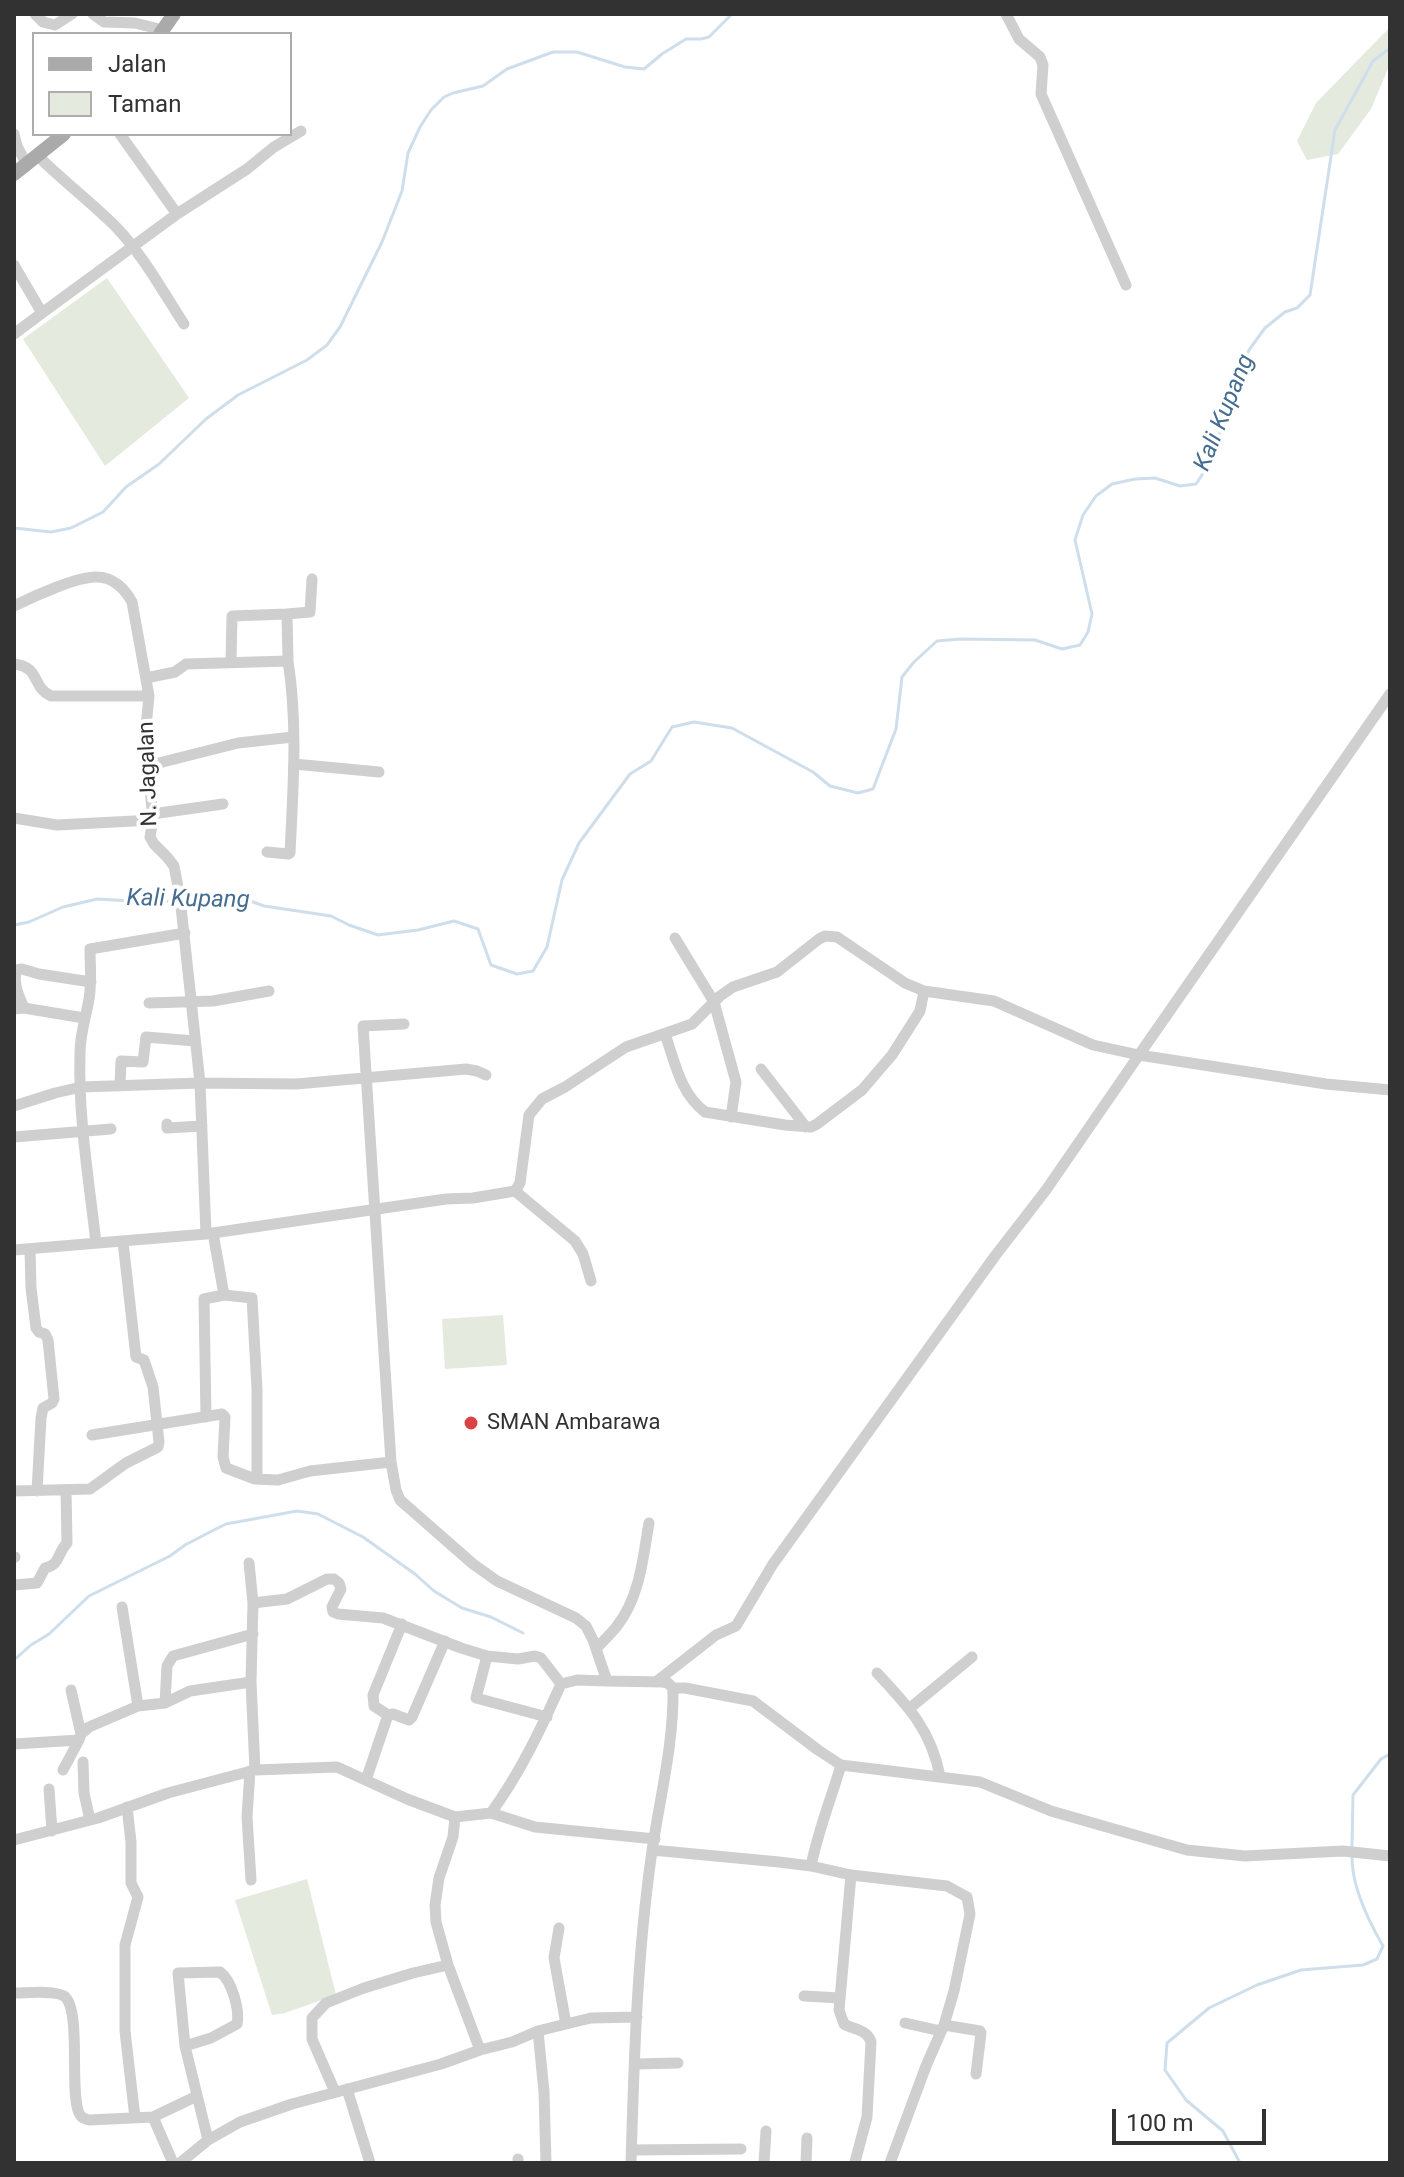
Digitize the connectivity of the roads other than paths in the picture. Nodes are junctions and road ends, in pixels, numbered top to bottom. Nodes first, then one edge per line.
1 (35, 14) edge
2 (72, 14) edge
3 (93, 14) edge
4 (174, 14) edge
5 (1006, 14) edge
6 (162, 32) edge
7 (301, 131) dead end
8 (14, 134) edge
9 (62, 136) edge
10 (121, 136) edge
11 (26, 165) edge
12 (177, 214) junction
13 (132, 246) junction
14 (14, 265) edge
15 (1126, 285) dead end
16 (42, 313) junction
17 (184, 324) dead end
18 (14, 334) edge
19 (312, 579) dead end
20 (14, 606) edge
21 (287, 614) junction
22 (288, 661) junction
23 (231, 662) junction
24 (14, 664) edge
25 (146, 678) junction
26 (1390, 694) edge
27 (149, 696) junction
28 (293, 737) junction
29 (294, 764) junction
30 (147, 766) junction
31 (379, 772) dead end
32 (223, 804) dead end
33 (152, 817) junction
34 (14, 818) edge
35 (267, 852) dead end
36 (179, 892) dead end
37 (181, 907) dead end
38 (185, 933) junction
39 (675, 938) dead end
40 (91, 982) junction
41 (269, 991) dead end
42 (924, 991) junction
43 (714, 1002) junction
44 (149, 1003) dead end
45 (191, 1003) junction
46 (19, 1008) edge
47 (84, 1018) junction
48 (404, 1024) dead end
49 (665, 1034) junction
50 (195, 1041) junction
51 (1139, 1055) junction
52 (761, 1069) dead end
53 (486, 1075) dead end
54 (366, 1079) junction
55 (200, 1083) junction
56 (120, 1086) junction
57 (81, 1087) junction
58 (1390, 1090) edge
59 (14, 1106) edge
60 (731, 1117) junction
61 (167, 1124) dead end
62 (202, 1126) junction
63 (806, 1127) junction
64 (111, 1129) dead end
65 (83, 1133) junction
66 (14, 1137) edge
67 (515, 1191) junction
68 (375, 1209) junction
69 (209, 1234) junction
70 (123, 1242) junction
71 (96, 1243) junction
72 (30, 1249) junction
73 (14, 1250) edge
74 (591, 1281) dead end
75 (224, 1295) junction
76 (206, 1417) junction
77 (156, 1424) junction
78 (92, 1435) dead end
79 (391, 1462) junction
80 (257, 1479) junction
81 (66, 1490) junction
82 (14, 1491) edge
83 (37, 1491) junction
84 (649, 1523) dead end
85 (249, 1563) dead end
86 (14, 1585) edge
87 (253, 1603) junction
88 (122, 1607) dead end
89 (402, 1624) junction
90 (253, 1634) junction
91 (445, 1641) junction
92 (596, 1649) junction
93 (487, 1656) junction
94 (972, 1657) dead end
95 (877, 1673) dead end
96 (607, 1681) junction
97 (657, 1681) junction
98 (251, 1682) junction
99 (561, 1684) junction
100 (673, 1688) junction
101 (71, 1690) dead end
102 (165, 1703) junction
103 (138, 1706) junction
104 (910, 1708) junction
105 (388, 1715) junction
106 (547, 1717) junction
107 (80, 1737) junction
108 (14, 1744) edge
109 (83, 1762) dead end
110 (841, 1765) junction
111 (63, 1770) dead end
112 (252, 1771) junction
113 (940, 1776) junction
114 (366, 1780) junction
115 (49, 1789) dead end
116 (127, 1807) junction
117 (491, 1813) junction
118 (455, 1817) junction
119 (90, 1820) junction
120 (52, 1831) junction
121 (14, 1840) edge
122 (654, 1844) junction
123 (1390, 1856) edge
124 (811, 1866) junction
125 (851, 1875) junction
126 (251, 1880) dead end
127 (559, 1928) dead end
128 (448, 1965) junction
129 (14, 1993) edge
130 (804, 1996) dead end
131 (840, 1998) junction
132 (637, 2017) junction
133 (905, 2023) dead end
134 (566, 2024) junction
135 (943, 2028) junction
136 (538, 2031) junction
137 (185, 2046) junction
138 (480, 2050) junction
139 (678, 2063) dead end
140 (635, 2064) junction
141 (976, 2074) dead end
142 (341, 2091) junction
143 (197, 2096) junction
144 (153, 2117) junction
145 (135, 2118) junction
146 (766, 2131) dead end
147 (807, 2138) dead end
148 (208, 2140) junction
149 (741, 2149) dead end
150 (631, 2157) edge
151 (173, 2163) edge
152 (180, 2163) edge
153 (370, 2163) edge
154 (546, 2163) edge
155 (764, 2163) edge
156 (806, 2163) edge
157 (854, 2163) edge
158 (890, 2163) edge

1 - 2 street
3 - 6 street
4 - 6 main road
5 - 15 street
7 - 12 street
8 - 11 street
9 - 11 main road
10 - 12 street
11 - 13 street
12 - 13 street
13 - 16 street
13 - 17 street
14 - 16 street
16 - 18 street
19 - 21 street
20 - 25 street, N. Jagalan
21 - 22 street
21 - 23 street
22 - 23 street
22 - 28 street
23 - 25 street
24 - 27 street, N. Jagalan
25 - 27 street, N. Jagalan
26 - 51 street
27 - 30 street, N. Jagalan
28 - 29 street
28 - 30 street
29 - 31 street
29 - 35 street
30 - 33 street, N. Jagalan
32 - 33 street
33 - 34 street
33 - 36 street, N. Jagalan
37 - 38 street
38 - 40 street
38 - 45 street
39 - 43 street
40 - 46 street
40 - 47 street
41 - 45 street
42 - 43 street
42 - 51 street
42 - 63 street
43 - 49 street
43 - 60 street
44 - 45 street
45 - 50 street
46 - 47 street
47 - 57 street
48 - 54 street
49 - 60 street
49 - 67 street
50 - 55 street
50 - 56 street
51 - 58 street
51 - 97 street
52 - 63 street
53 - 54 street
54 - 55 street
54 - 68 street
55 - 56 street
55 - 62 street
56 - 57 street
57 - 59 street
57 - 65 street
60 - 63 street
61 - 62 street
62 - 69 street
64 - 65 street
65 - 66 street
65 - 71 street
67 - 68 street
67 - 74 street
68 - 69 street
68 - 79 street
69 - 70 street
69 - 75 street
70 - 71 street
70 - 77 street
71 - 72 street
72 - 73 street
72 - 83 street
75 - 76 street
75 - 80 street
76 - 77 street
76 - 80 street
77 - 78 street
77 - 81 street
79 - 80 street
79 - 92 street
81 - 83 street
81 - 86 street
82 - 83 street
84 - 92 street
85 - 87 street
87 - 89 street
87 - 90 street
88 - 103 street
89 - 91 street
89 - 105 street
90 - 98 street
90 - 102 street
91 - 93 street
91 - 105 street
92 - 96 street
93 - 99 street
93 - 106 street
94 - 104 street
95 - 104 street
96 - 97 street
96 - 99 street
97 - 100 street
98 - 102 street
98 - 112 street
99 - 106 street
100 - 110 street
100 - 122 street
101 - 107 street
102 - 103 street
103 - 107 street
104 - 113 street
105 - 114 street
106 - 117 street
107 - 108 street
107 - 111 street
109 - 119 street
110 - 113 street
110 - 124 street
112 - 114 street
112 - 116 street
112 - 126 street
113 - 123 street
114 - 118 street
115 - 120 street
116 - 119 street
116 - 145 street
117 - 118 street
117 - 122 street
118 - 128 street
119 - 120 street
120 - 121 street
122 - 124 street
122 - 132 street
124 - 125 street
125 - 131 street
125 - 135 street
127 - 134 street
128 - 138 street
128 - 142 street
129 - 145 street
130 - 131 street
131 - 157 street
132 - 134 street
132 - 140 street
133 - 135 street
134 - 136 street
135 - 141 street
135 - 158 street
136 - 138 street
136 - 154 street
137 - 137 street
137 - 143 street
138 - 142 street
139 - 140 street
140 - 150 street
142 - 148 street
142 - 153 street
143 - 144 street
143 - 148 street
144 - 145 street
144 - 151 street
146 - 155 street
147 - 156 street
148 - 152 street
149 - 150 street

